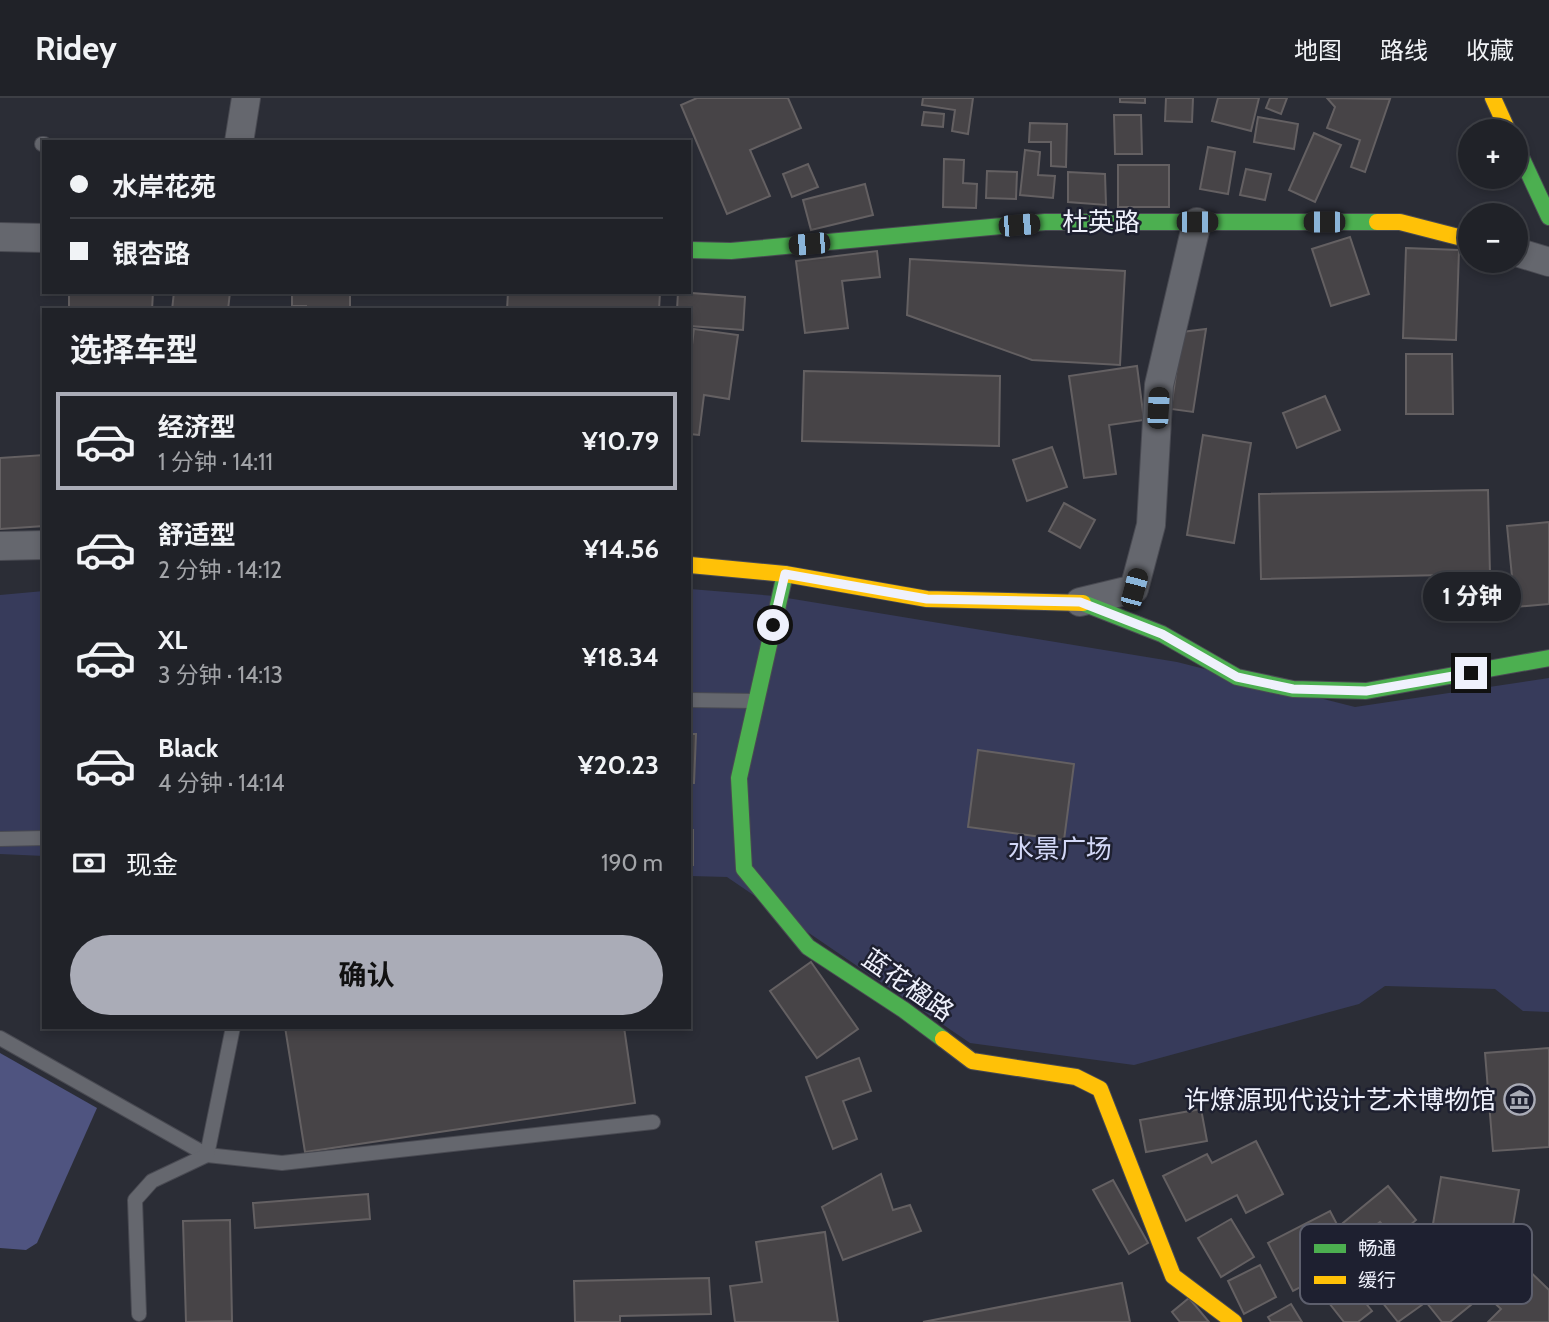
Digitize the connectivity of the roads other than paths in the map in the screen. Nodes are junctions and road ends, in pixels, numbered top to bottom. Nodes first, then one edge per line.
1 (246, 98) edge
2 (1493, 98) edge
3 (1503, 119) edge
4 (239, 140) edge
5 (1528, 172) edge
6 (1549, 217) edge
7 (1197, 222) junction
8 (0, 237) edge
9 (1458, 237) edge
10 (42, 238) edge
11 (691, 250) edge
12 (1528, 256) edge
13 (1549, 262) edge
14 (42, 545) edge
15 (0, 546) edge
16 (691, 565) edge
17 (785, 574) junction
18 (1080, 602) junction
19 (1549, 659) edge
20 (691, 700) edge
21 (756, 701) junction
22 (42, 838) edge
23 (0, 839) edge
24 (233, 1029) edge
25 (0, 1038) edge
26 (653, 1122) dead end
27 (207, 1155) junction
28 (139, 1314) dead end
29 (1234, 1322) edge

1 - 4 street
2 - 3 main road
5 - 6 main road
7 - 9 main road, 杜英路
7 - 11 main road, 杜英路
7 - 18 street
8 - 10 street
12 - 13 street
14 - 15 street
16 - 17 main road
17 - 18 main road
17 - 21 main road, 蓝花楹路
18 - 19 main road
20 - 21 lane
21 - 29 main road, 蓝花楹路
22 - 23 lane
24 - 27 lane
25 - 27 lane
26 - 27 lane
27 - 28 lane

